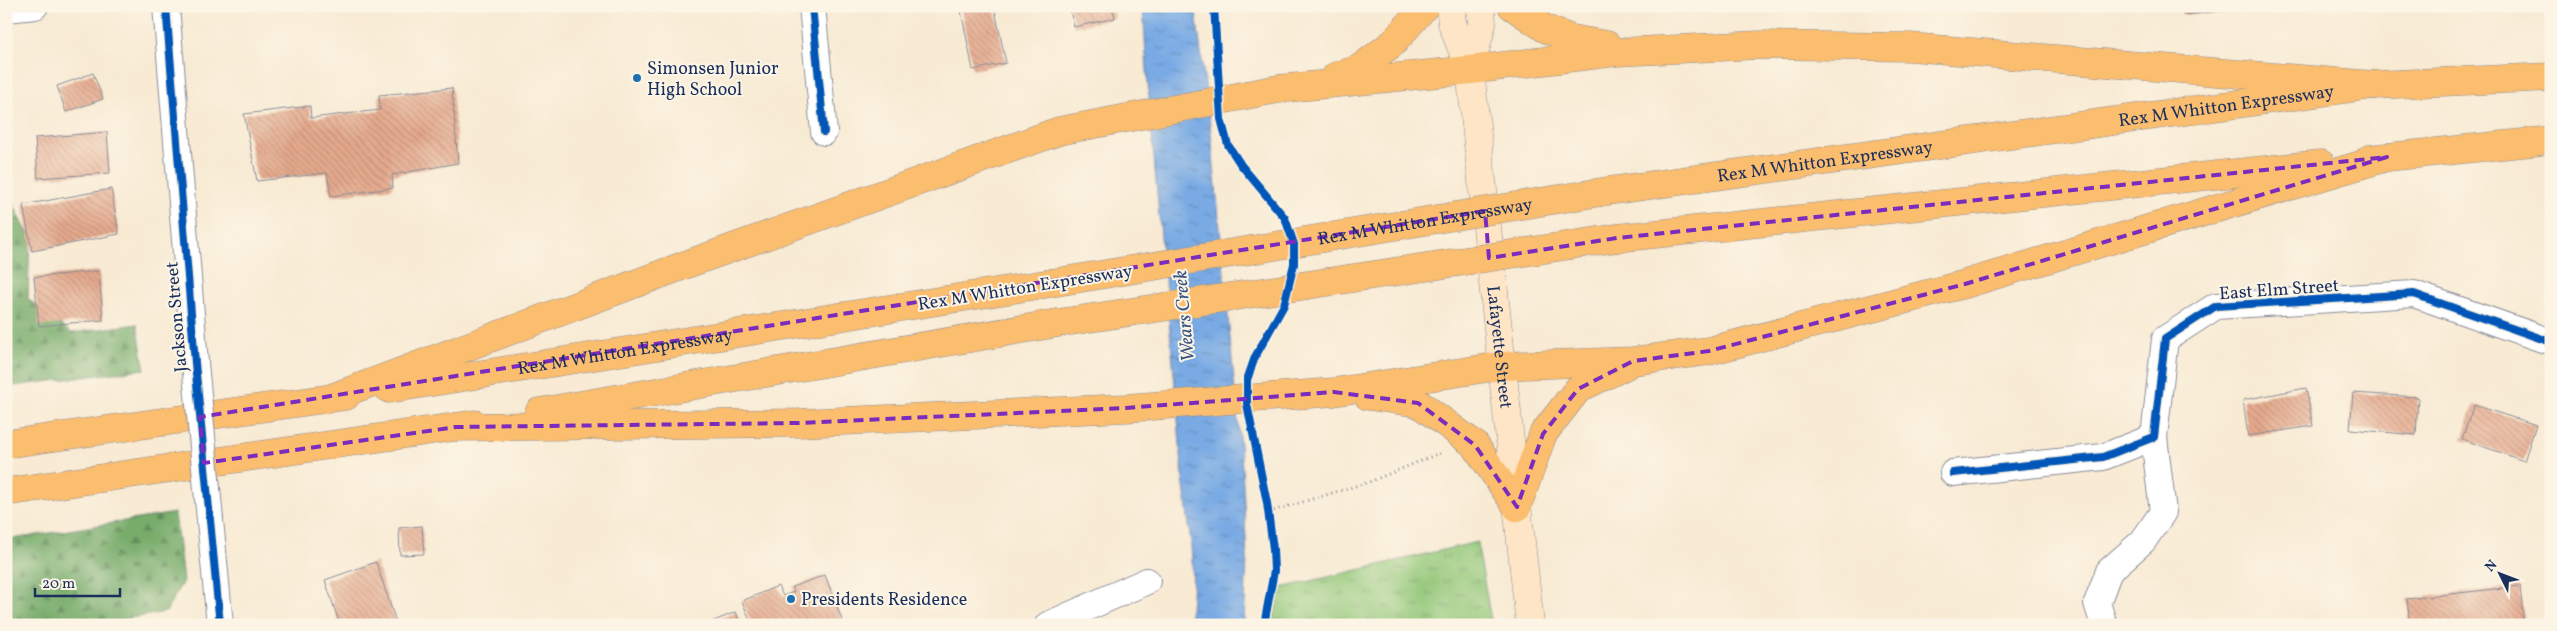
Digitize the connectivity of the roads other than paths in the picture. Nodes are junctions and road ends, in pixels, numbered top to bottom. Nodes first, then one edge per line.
1 (34, 6) edge
2 (166, 6) edge
3 (812, 6) edge
4 (1425, 6) edge
5 (1450, 6) edge
6 (1481, 6) edge
7 (1512, 6) edge
8 (6, 9) edge
9 (1638, 51) junction
10 (1470, 70) junction
11 (2551, 77) edge
12 (2374, 85) junction
13 (1289, 88) junction
14 (824, 132) dead end
15 (2551, 140) edge
16 (2387, 157) junction
17 (2551, 342) edge
18 (1634, 361) junction
19 (1500, 366) junction
20 (1334, 392) junction
21 (328, 399) junction
22 (456, 427) junction
23 (2154, 437) junction
24 (6, 444) edge
25 (1953, 473) dead end
26 (6, 492) edge
27 (1517, 507) junction
28 (1147, 582) dead end
29 (220, 625) edge
30 (1048, 625) edge
31 (1530, 625) edge
32 (2104, 625) edge

1 - 8 street
2 - 29 street, Jackson Street, bridge
3 - 14 street
4 - 13 highway
5 - 10 main road, Lafayette Street
6 - 10 main road, Lafayette Street
7 - 9 highway
9 - 10 highway
9 - 12 highway
10 - 13 highway
10 - 19 main road, Lafayette Street
11 - 12 highway, Rex M Whitton Expressway
12 - 21 highway, Rex M Whitton Expressway, bridge
13 - 21 highway
15 - 16 highway
16 - 18 highway
16 - 22 highway, bridge
17 - 23 street, East Elm Street
18 - 19 highway
18 - 27 highway
19 - 20 highway
19 - 27 main road, Lafayette Street
20 - 22 highway
20 - 27 highway
21 - 24 highway, Rex M Whitton Expressway
22 - 26 highway
23 - 25 street
23 - 32 street
27 - 31 main road, Lafayette Street
28 - 30 street

